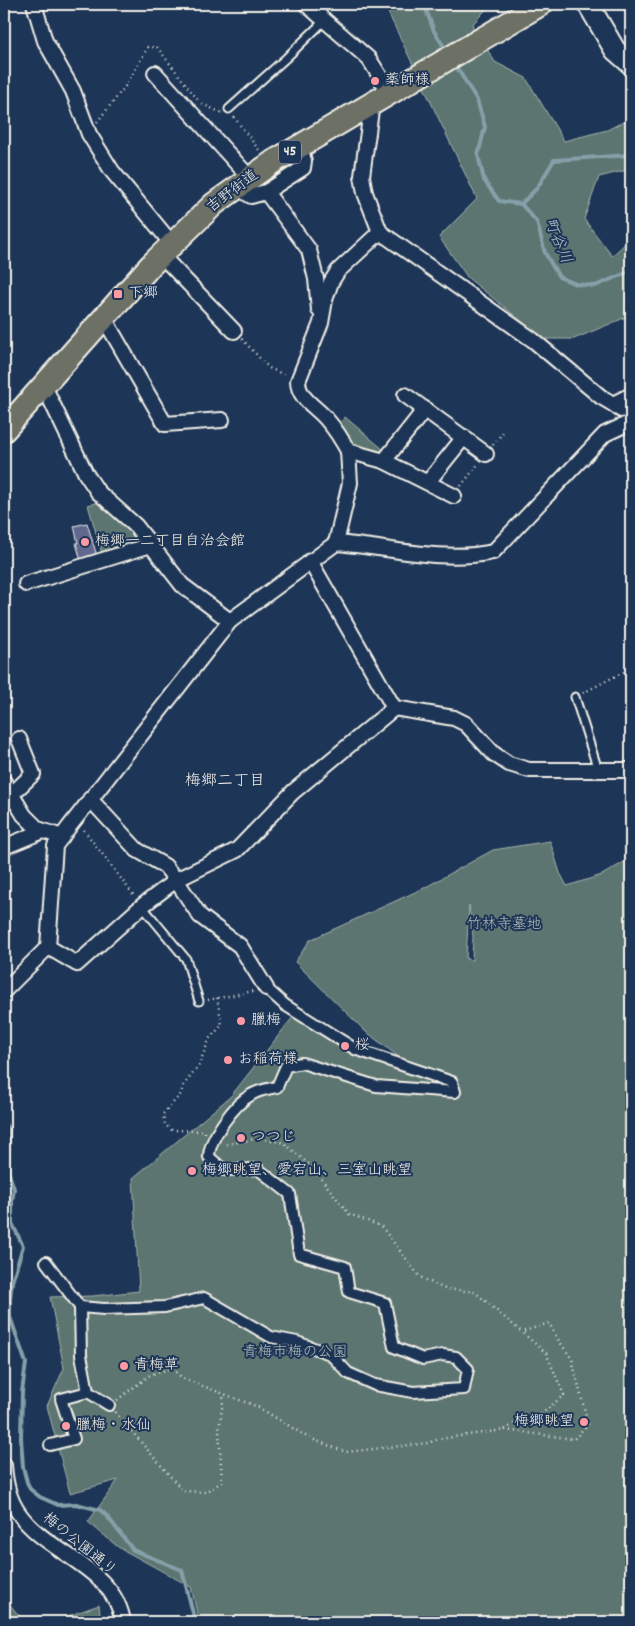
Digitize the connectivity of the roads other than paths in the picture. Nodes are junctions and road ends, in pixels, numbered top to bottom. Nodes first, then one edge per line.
1 (34, 4) edge
2 (306, 4) edge
3 (541, 4) edge
4 (588, 4) edge
5 (325, 20) junction
6 (631, 64) edge
7 (155, 73) dead end
8 (380, 99) junction
9 (229, 109) dead end
10 (251, 186) junction
11 (380, 232) junction
12 (166, 250) junction
13 (104, 318) junction
14 (320, 323) junction
15 (234, 331) road end
16 (44, 386) junction
17 (405, 395) dead end
18 (631, 395) edge
19 (613, 404) junction
20 (631, 408) edge
21 (425, 409) junction
22 (222, 420) dead end
23 (631, 422) edge
24 (4, 429) edge
25 (464, 437) junction
26 (348, 451) junction
27 (486, 454) dead end
28 (384, 461) junction
29 (428, 482) junction
30 (454, 496) dead end
31 (336, 543) junction
32 (151, 545) junction
33 (310, 561) junction
34 (26, 584) dead end
35 (230, 621) junction
36 (575, 697) road end
37 (394, 708) junction
38 (19, 739) dead end
39 (598, 770) junction
40 (631, 770) edge
41 (4, 782) edge
42 (12, 794) junction
43 (90, 799) junction
44 (43, 831) junction
45 (62, 836) junction
46 (4, 847) edge
47 (176, 880) junction
48 (142, 906) junction
49 (48, 947) junction
50 (266, 988) joint
51 (4, 991) edge
52 (199, 1001) road end
53 (46, 1262) dead end
54 (80, 1307) junction
55 (88, 1392) junction
56 (110, 1406) dead end
57 (50, 1445) dead end
58 (4, 1465) edge
59 (123, 1622) edge

1 - 12 street
2 - 5 street
3 - 8 main road, 吉野街道 / 45
4 - 6 main road
5 - 8 street
5 - 9 lane
7 - 10 street
8 - 10 main road, 吉野街道 / 45
8 - 11 street
10 - 12 main road, 吉野街道 / 45
10 - 14 street
11 - 14 street
11 - 19 street
12 - 13 main road, 吉野街道 / 45
12 - 15 street
13 - 16 main road, 吉野街道 / 45
13 - 22 street
14 - 26 street
16 - 24 main road, 吉野街道 / 45
16 - 32 street
17 - 21 street
18 - 19 street
19 - 20 street
21 - 25 street
21 - 28 street
23 - 31 street
25 - 27 street
25 - 29 street
26 - 28 street
26 - 31 street
28 - 29 street
29 - 30 street
31 - 33 street
32 - 34 street
32 - 35 street
33 - 35 street
33 - 37 street
35 - 43 street
36 - 39 lane
37 - 39 street
37 - 47 street
38 - 42 street
39 - 40 street
41 - 42 street
42 - 44 street
43 - 45 street
43 - 47 street
44 - 45 street
44 - 46 street
45 - 49 street
47 - 48 street
47 - 50 street
48 - 49 street
48 - 52 lane
49 - 51 street
50 - 54 street
53 - 54 street
54 - 55 street
55 - 56 street
55 - 57 street
58 - 59 street, 梅の公園通り

